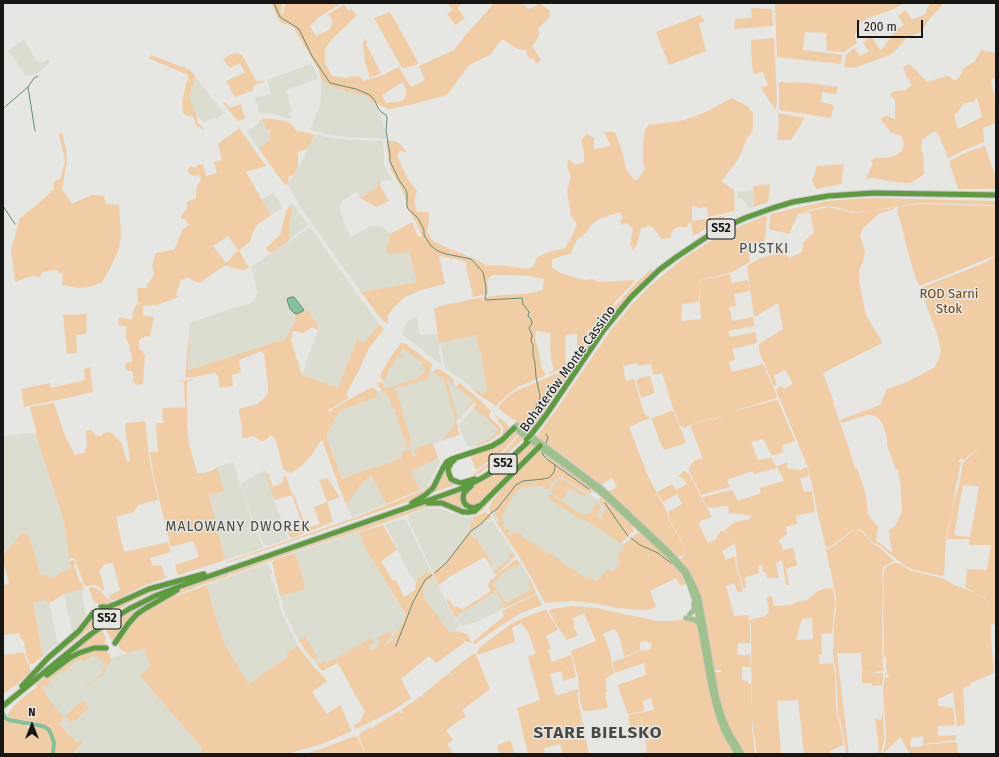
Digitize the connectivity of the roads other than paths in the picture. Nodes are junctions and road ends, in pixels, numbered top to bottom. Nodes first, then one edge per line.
1 (996, 195) edge
2 (996, 198) edge
3 (516, 426) joint
4 (534, 433) junction
5 (541, 445) junction
6 (464, 455) junction
7 (475, 480) junction
8 (485, 501) junction
9 (414, 504) junction
10 (204, 574) junction
11 (195, 581) junction
12 (694, 596) junction
13 (101, 607) dead end
14 (93, 613) dead end
15 (690, 614) dead end
16 (686, 618) dead end
17 (700, 624) junction
18 (115, 642) dead end
19 (106, 648) dead end
20 (708, 661) junction
21 (22, 686) junction
22 (19, 693) junction
23 (5, 703) edge
24 (737, 754) edge
25 (742, 754) edge

1 - 4 highway, Bohaterów Monte Cassino / S52
2 - 4 highway, Bohaterów Monte Cassino / S52
3 - 5 main road
3 - 6 highway
4 - 7 highway, Bohaterów Monte Cassino / S52, bridge
5 - 8 highway
5 - 12 main road
5 - 20 main road
6 - 7 highway
6 - 9 highway
7 - 8 highway
7 - 9 highway, Bohaterów Monte Cassino / S52
8 - 9 highway
9 - 10 highway, Bohaterów Monte Cassino / S52
9 - 11 highway, Bohaterów Monte Cassino / S52
10 - 13 highway
10 - 21 highway, Bohaterów Monte Cassino / S52
11 - 18 highway
11 - 22 highway, Bohaterów Monte Cassino / S52
12 - 15 main road
12 - 17 main road
14 - 21 highway
16 - 17 main road
17 - 20 main road
19 - 22 highway
20 - 24 main road
20 - 25 main road
21 - 23 highway, Bohaterów Monte Cassino / S52
22 - 23 highway, Bohaterów Monte Cassino / S52

